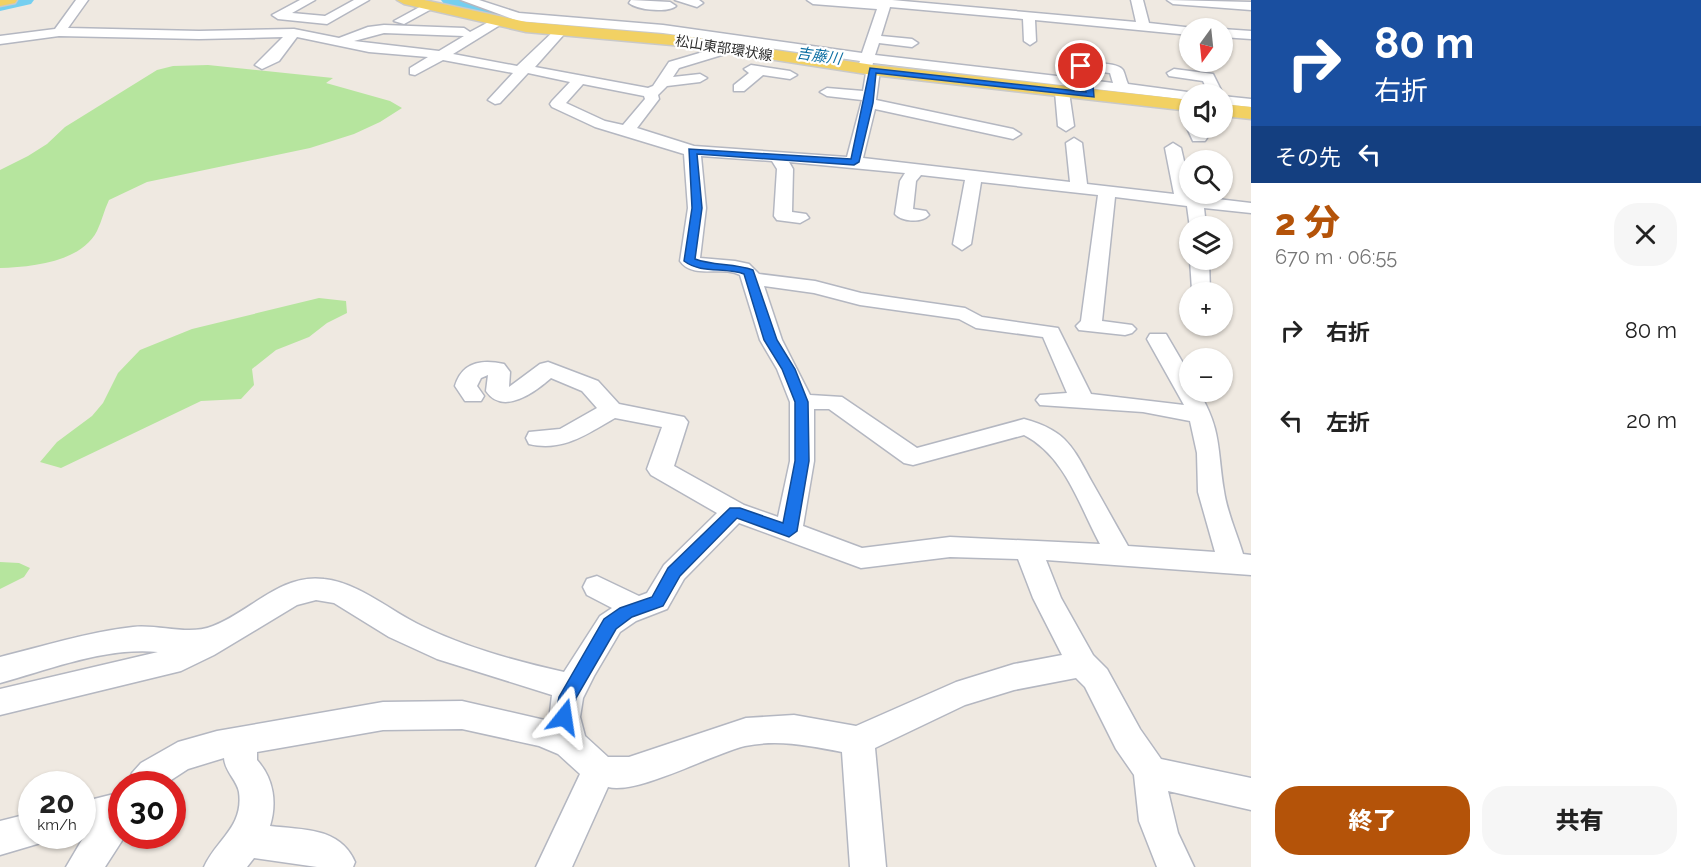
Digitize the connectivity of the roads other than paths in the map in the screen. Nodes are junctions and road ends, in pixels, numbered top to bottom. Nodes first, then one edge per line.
1 (10, 0) edge
2 (82, 0) edge
3 (309, 0) edge
4 (363, 0) edge
5 (404, 0) edge
6 (467, 0) edge
7 (637, 0) edge
8 (813, 0) edge
9 (1050, 0) edge
10 (1137, 0) edge
11 (1173, 0) edge
12 (0, 2) edge
13 (674, 3) edge
14 (697, 3) dead end
15 (886, 3) edge
16 (431, 6) junction
17 (1002, 6) edge
18 (1251, 6) edge
19 (830, 7) edge
20 (556, 8) dead end
21 (1029, 15) junction
22 (1057, 18) junction
23 (400, 21) dead end
24 (496, 22) junction
25 (562, 26) junction
26 (1143, 26) junction
27 (740, 28) dead end
28 (663, 30) junction
29 (76, 31) junction
30 (59, 32) junction
31 (464, 32) dead end
32 (1179, 32) edge
33 (294, 33) junction
34 (1233, 34) edge
35 (1251, 35) edge
36 (710, 36) junction
37 (874, 39) junction
38 (0, 40) edge
39 (1030, 41) dead end
40 (340, 42) junction
41 (46, 43) dead end
42 (912, 43) dead end
43 (730, 48) junction
44 (440, 56) junction
45 (804, 60) junction
46 (262, 64) dead end
47 (485, 65) junction
48 (867, 65) junction
49 (526, 69) junction
50 (415, 71) dead end
51 (1174, 73) dead end
52 (469, 76) dead end
53 (700, 78) dead end
54 (580, 79) junction
55 (663, 82) junction
56 (1211, 84) edge
57 (739, 88) dead end
58 (1088, 88) junction
59 (1122, 88) junction
60 (827, 92) dead end
61 (1062, 92) junction
62 (650, 93) junction
63 (495, 100) dead end
64 (869, 100) junction
65 (1233, 101) edge
66 (1179, 102) edge
67 (1179, 103) edge
68 (1251, 103) edge
69 (980, 110) dead end
70 (1233, 111) edge
71 (1251, 113) edge
72 (953, 122) junction
73 (1066, 126) dead end
74 (977, 127) junction
75 (630, 131) junction
76 (1013, 134) dead end
77 (952, 141) dead end
78 (1074, 143) dead end
79 (1173, 148) dead end
80 (692, 151) junction
81 (777, 157) junction
82 (854, 162) junction
83 (1179, 168) edge
84 (916, 169) junction
85 (974, 175) junction
86 (1079, 187) junction
87 (1107, 190) junction
88 (1179, 199) edge
89 (1220, 204) edge
90 (1251, 208) edge
91 (920, 215) dead end
92 (800, 218) dead end
93 (962, 244) dead end
94 (753, 279) junction
95 (1125, 329) dead end
96 (1158, 339) dead end
97 (473, 396) dead end
98 (1048, 400) dead end
99 (1082, 400) junction
100 (802, 402) junction
101 (611, 410) junction
102 (1201, 415) junction
103 (538, 438) dead end
104 (735, 511) junction
105 (789, 531) junction
106 (1028, 549) junction
107 (1119, 555) junction
108 (1242, 564) edge
109 (597, 587) dead end
110 (639, 609) junction
111 (221, 635) junction
112 (1082, 664) junction
113 (0, 670) edge
114 (573, 687) junction
115 (0, 702) edge
116 (242, 740) junction
117 (858, 741) junction
118 (570, 744) junction
119 (598, 770) junction
120 (157, 771) edge
121 (1151, 772) junction
122 (1251, 794) edge
123 (108, 830) edge
124 (18, 834) edge
125 (0, 838) edge
126 (246, 840) junction
127 (337, 862) dead end
128 (84, 867) edge
129 (222, 867) edge
130 (554, 867) edge
131 (868, 867) edge
132 (1176, 867) edge

1 - 12 main road
2 - 30 street
3 - 4 street
5 - 16 main road, 松山東部環状線
6 - 25 street
7 - 13 street
8 - 19 street
9 - 22 street
10 - 26 street
11 - 18 street
13 - 14 street
13 - 28 street
15 - 17 street
15 - 19 street
15 - 37 street
16 - 23 street
16 - 24 main road, 松山東部環状線
17 - 21 street
20 - 25 street
21 - 22 street
21 - 39 street
22 - 26 street
24 - 25 main road, 松山東部環状線
24 - 44 street
25 - 28 street
25 - 43 main road, 松山東部環状線
25 - 49 street
26 - 32 street
27 - 36 street
28 - 36 street
29 - 30 street
29 - 33 street
29 - 41 street
30 - 38 street
31 - 40 street
33 - 40 street
33 - 46 street
34 - 35 street
36 - 48 street
37 - 42 street
37 - 48 street
40 - 44 street
43 - 45 main road, 松山東部環状線
43 - 55 street
44 - 47 street
44 - 50 street
45 - 48 main road, 松山東部環状線
45 - 57 street
47 - 49 street
47 - 52 street
48 - 58 street
48 - 61 main road, 松山東部環状線
48 - 64 street
49 - 54 street
49 - 63 street
51 - 56 street
53 - 55 street
54 - 62 street
54 - 75 street
55 - 62 street
58 - 59 street
58 - 59 street
58 - 61 main road, 松山東部環状線
58 - 67 main road, 松山東部環状線
59 - 66 street
60 - 64 street
61 - 73 street
62 - 75 street
64 - 72 street
64 - 82 street
65 - 68 street
69 - 74 street
70 - 71 main road
72 - 74 street
72 - 77 street
74 - 76 street
75 - 80 street
78 - 86 street
79 - 83 street
80 - 81 street
80 - 94 street
81 - 82 street
81 - 92 street
82 - 84 street
84 - 85 street
84 - 91 street
85 - 86 street
85 - 93 street
86 - 87 street
87 - 88 street
87 - 95 street
89 - 90 street
94 - 99 street
94 - 100 street
96 - 102 street
97 - 101 street
98 - 99 street
99 - 102 street
100 - 105 street
100 - 107 street
101 - 103 street
101 - 104 street
102 - 108 street
104 - 105 street
104 - 110 street
105 - 106 street
106 - 107 street
106 - 112 street
107 - 108 street
109 - 110 street
110 - 114 street
111 - 113 street
111 - 114 street
111 - 115 street
112 - 117 street
112 - 121 street
114 - 118 street
116 - 118 street
116 - 120 street
116 - 126 street
117 - 119 street
117 - 131 street
118 - 119 street
119 - 130 street
121 - 122 street
121 - 132 street
123 - 128 street
124 - 125 street
126 - 127 street
126 - 129 street

